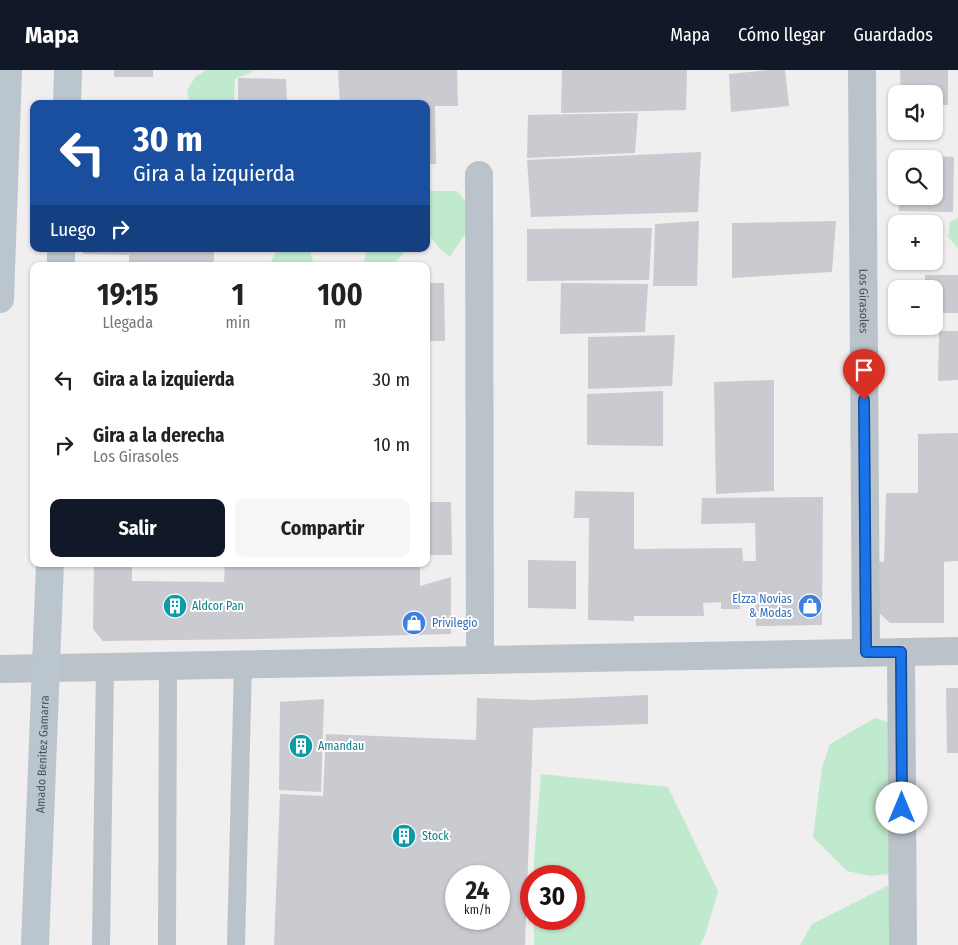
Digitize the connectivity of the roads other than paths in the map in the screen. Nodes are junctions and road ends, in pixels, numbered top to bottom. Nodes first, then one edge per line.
1 (8, 70) edge
2 (68, 70) edge
3 (862, 70) edge
4 (67, 100) edge
5 (479, 175) dead end
6 (0, 299) edge
7 (50, 567) edge
8 (958, 650) edge
9 (866, 652) junction
10 (901, 652) junction
11 (480, 660) junction
12 (243, 664) junction
13 (168, 666) junction
14 (105, 667) junction
15 (46, 668) junction
16 (0, 669) edge
17 (36, 945) edge
18 (101, 945) edge
19 (168, 945) edge
20 (236, 945) edge
21 (903, 945) edge

1 - 6 main road
2 - 4 main road
3 - 9 street, Los Girasoles
5 - 11 street
7 - 15 main road, Amado Benítez Gamarra
8 - 10 street
9 - 10 street
9 - 11 street
10 - 21 street
11 - 12 street
12 - 13 street
12 - 20 lane
13 - 14 street
13 - 19 lane
14 - 15 street
14 - 18 lane
15 - 16 street
15 - 17 main road, Amado Benítez Gamarra

